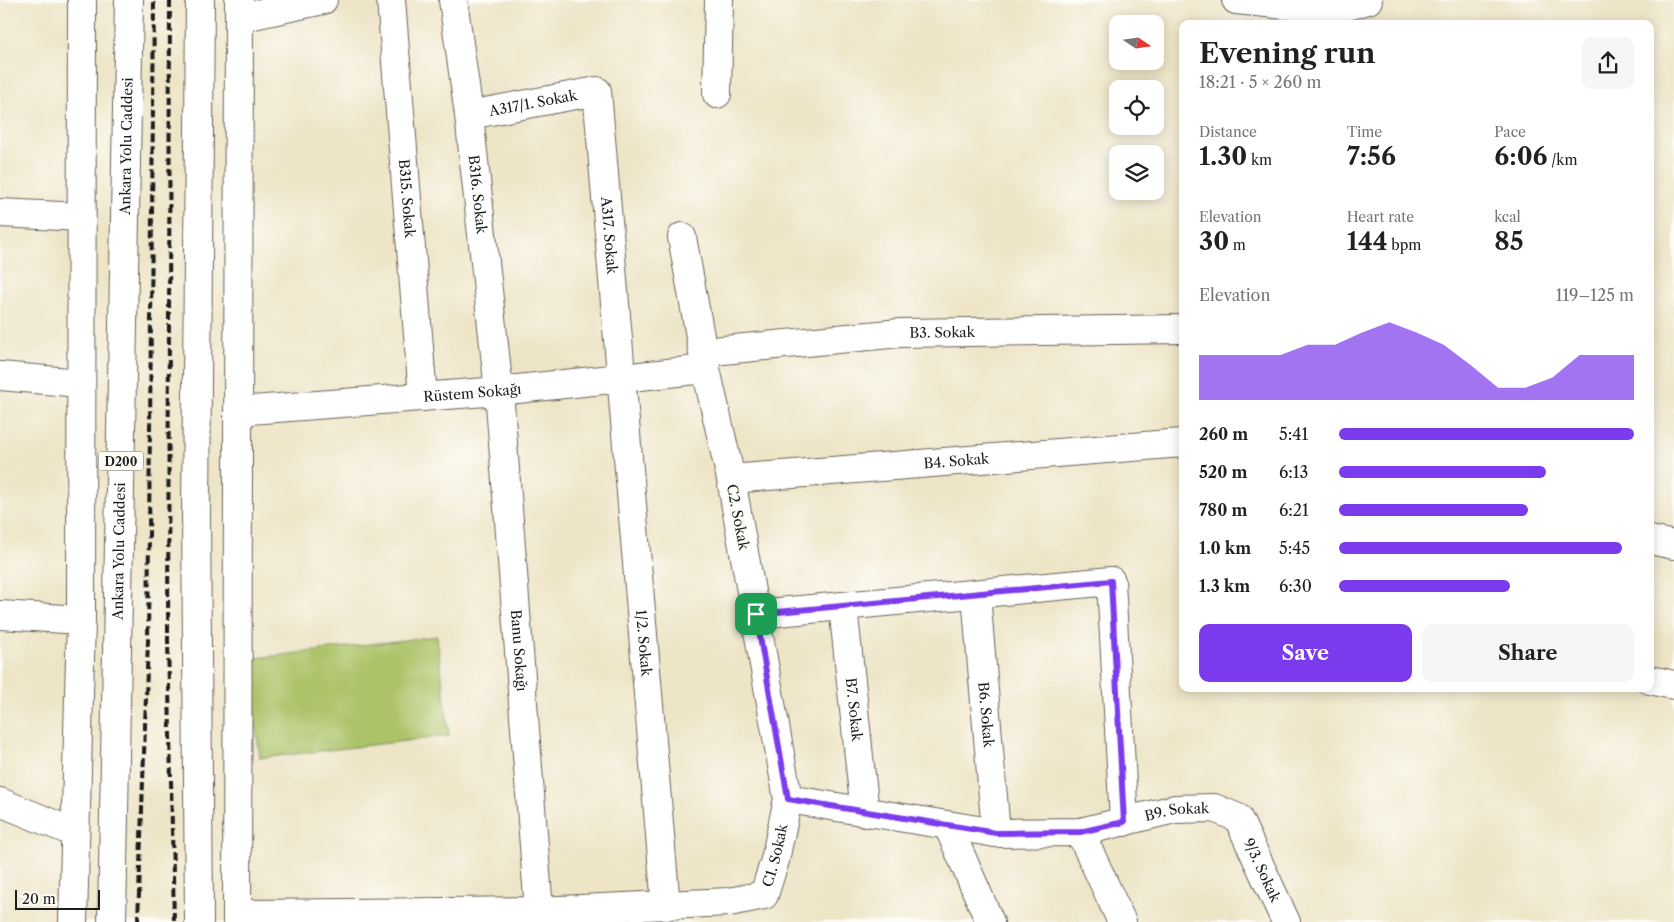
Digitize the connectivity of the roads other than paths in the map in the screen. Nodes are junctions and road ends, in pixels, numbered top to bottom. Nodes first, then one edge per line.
1 (82, 0) edge
2 (129, 0) edge
3 (200, 0) edge
4 (323, 0) edge
5 (391, 0) edge
6 (453, 0) edge
7 (719, 0) edge
8 (1368, 0) edge
9 (1247, 1) edge
10 (239, 9) edge
11 (597, 91) joint
12 (717, 94) dead end
13 (469, 115) junction
14 (0, 213) edge
15 (82, 217) junction
16 (682, 237) dead end
17 (1179, 329) edge
18 (704, 360) junction
19 (0, 376) edge
20 (623, 379) junction
21 (80, 383) junction
22 (499, 391) junction
23 (423, 397) junction
24 (238, 411) junction
25 (1179, 443) edge
26 (731, 479) junction
27 (1654, 541) edge
28 (1674, 545) edge
29 (976, 595) junction
30 (843, 606) junction
31 (756, 614) junction
32 (0, 615) edge
33 (81, 620) junction
34 (1654, 681) edge
35 (1674, 685) edge
36 (788, 799) junction
37 (0, 802) edge
38 (865, 813) junction
39 (1238, 818) joint
40 (1124, 822) junction
41 (948, 826) junction
42 (1080, 832) junction
43 (75, 833) junction
44 (996, 833) junction
45 (666, 906) junction
46 (539, 911) junction
47 (237, 918) edge
48 (73, 922) edge
49 (112, 922) edge
50 (199, 922) edge
51 (990, 922) edge
52 (1122, 922) edge
53 (1286, 922) edge

1 - 15 main road
2 - 49 main road, Ankara Yolu Caddesi / D200
3 - 50 main road
4 - 10 main road
5 - 23 main road, B315. Sokak
6 - 13 main road, B316. Sokak
7 - 12 main road
8 - 9 main road
10 - 24 main road
11 - 13 main road, A317/1. Sokak
11 - 20 main road, A317. Sokak
13 - 22 main road, B316. Sokak
14 - 15 main road
15 - 21 main road
16 - 18 main road, C2. Sokak
17 - 18 main road, B3. Sokak
18 - 20 main road, Rüstem Sokağı
18 - 26 main road, C2. Sokak
19 - 21 main road
20 - 22 main road, Rüstem Sokağı
20 - 45 main road, 1/2. Sokak
21 - 33 main road
22 - 23 main road, Rüstem Sokağı
22 - 46 main road, Banu Sokağı
23 - 24 main road, Rüstem Sokağı
24 - 47 main road
25 - 26 main road, B4. Sokak
26 - 31 main road, C2. Sokak
27 - 28 main road
29 - 30 main road
29 - 40 main road
29 - 44 main road, B6. Sokak
30 - 31 main road
30 - 38 main road, B7. Sokak
31 - 36 main road, C2. Sokak
32 - 33 main road
33 - 43 main road
34 - 35 main road
36 - 38 main road, B9. Sokak
36 - 45 main road, C1. Sokak
37 - 43 main road
38 - 41 main road, B9. Sokak
39 - 40 main road, B9. Sokak
39 - 53 main road, 9/3. Sokak
40 - 42 main road, B9. Sokak
41 - 44 main road, B9. Sokak
41 - 51 main road
42 - 44 main road, B9. Sokak
42 - 52 main road
43 - 48 main road
45 - 46 main road, C1. Sokak
46 - 47 main road, C1. Sokak

